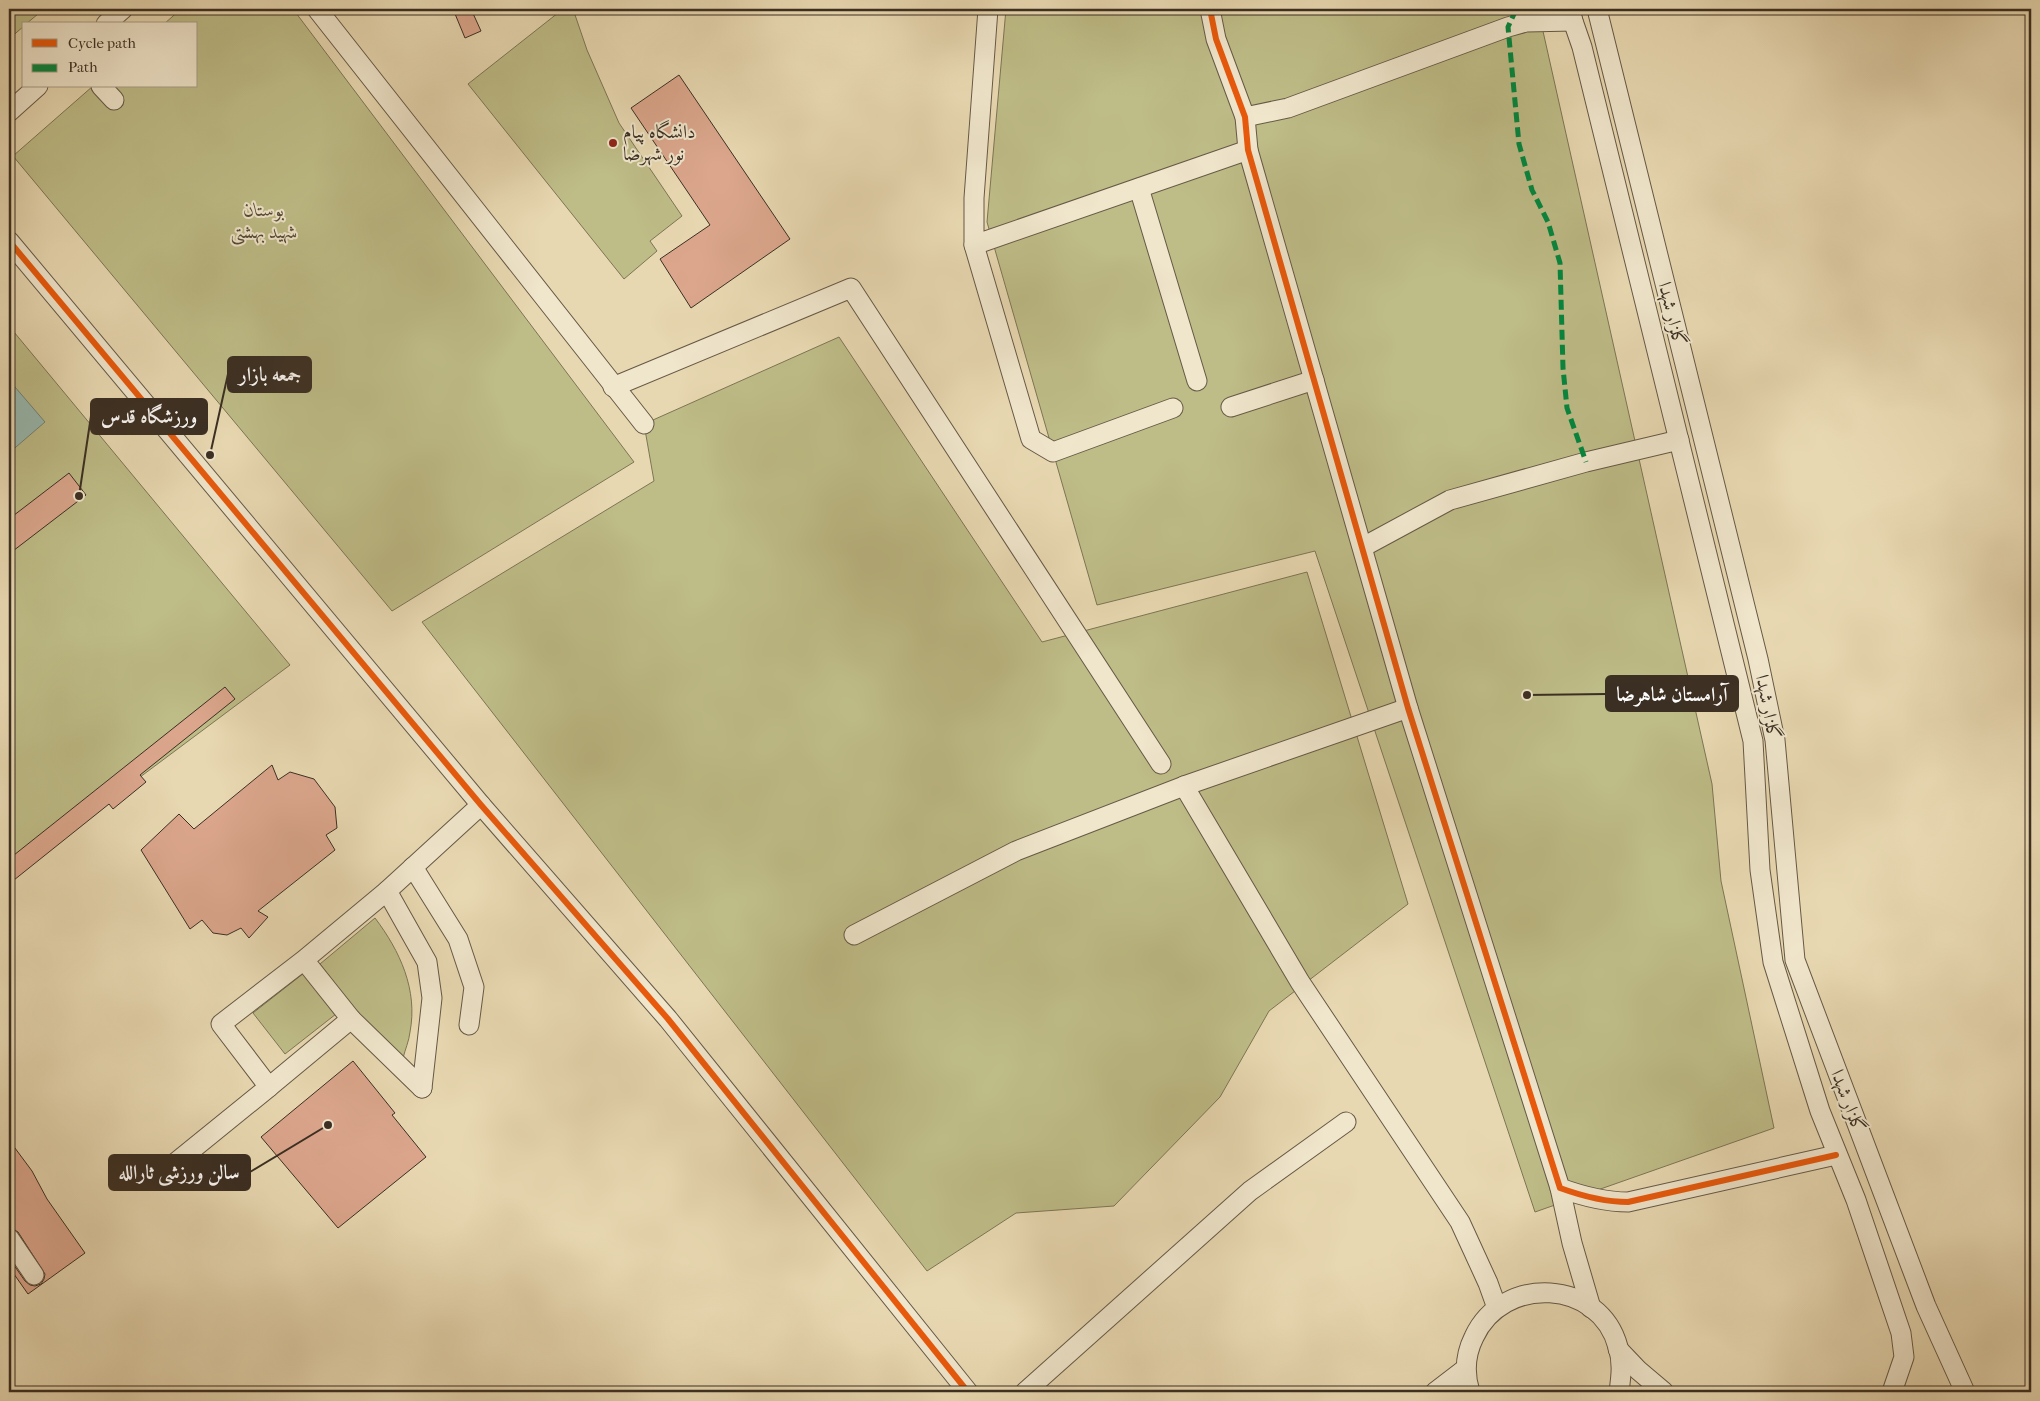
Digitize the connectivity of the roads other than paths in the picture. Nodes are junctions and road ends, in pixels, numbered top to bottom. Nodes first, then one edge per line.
1 (123, 9) edge
2 (317, 9) edge
3 (988, 9) edge
4 (1210, 9) edge
5 (1597, 9) edge
6 (1572, 15) edge
7 (108, 22) edge
8 (36, 88) edge
9 (102, 88) edge
10 (114, 100) dead end
11 (9, 112) edge
12 (1245, 117) junction
13 (1248, 150) junction
14 (1139, 188) junction
15 (9, 241) edge
16 (974, 245) junction
17 (1314, 380) junction
18 (1197, 381) dead end
19 (613, 387) junction
20 (1231, 407) dead end
21 (1173, 408) dead end
22 (644, 424) dead end
23 (1678, 440) junction
24 (1363, 547) junction
25 (1758, 659) junction
26 (1734, 662) junction
27 (1408, 708) junction
28 (1161, 764) dead end
29 (1184, 786) junction
30 (481, 805) junction
31 (413, 867) junction
32 (386, 891) junction
33 (854, 935) dead end
34 (304, 960) junction
35 (351, 1019) junction
36 (469, 1025) dead end
37 (269, 1087) junction
38 (1346, 1122) dead end
39 (1836, 1154) junction
40 (158, 1177) dead end
41 (1560, 1188) junction
42 (9, 1238) edge
43 (34, 1275) dead end
44 (1497, 1308) junction
45 (1590, 1308) junction
46 (1618, 1349) junction
47 (1465, 1369) junction
48 (968, 1392) edge
49 (1025, 1392) edge
50 (1435, 1392) edge
51 (1470, 1392) edge
52 (1618, 1392) edge
53 (1664, 1392) edge
54 (1892, 1392) edge
55 (1965, 1392) edge

1 - 7 street
2 - 19 street
3 - 16 street
4 - 12 street
5 - 25 street, گلزار شهدا
6 - 12 street
6 - 23 street, گلزار شهدا
8 - 11 street
9 - 10 street
12 - 13 street
13 - 14 street
13 - 17 street
14 - 16 street
14 - 18 street
15 - 30 street
16 - 21 street
17 - 20 street
17 - 24 street
19 - 22 street
19 - 28 street
23 - 24 street
23 - 26 street, گلزار شهدا
24 - 27 street
25 - 26 street
25 - 55 street, گلزار شهدا
26 - 39 street, گلزار شهدا
27 - 29 street
27 - 41 street
29 - 33 street
29 - 44 street
30 - 31 street
30 - 48 street
31 - 32 street
31 - 36 street
32 - 34 street
32 - 35 street
34 - 35 street
34 - 37 street
35 - 37 street
37 - 40 street
38 - 49 street
39 - 41 street
39 - 54 street, گلزار شهدا
41 - 45 street
42 - 43 street
44 - 45 street
44 - 47 street
45 - 46 street
46 - 52 street
46 - 53 street
47 - 50 street
47 - 51 street

